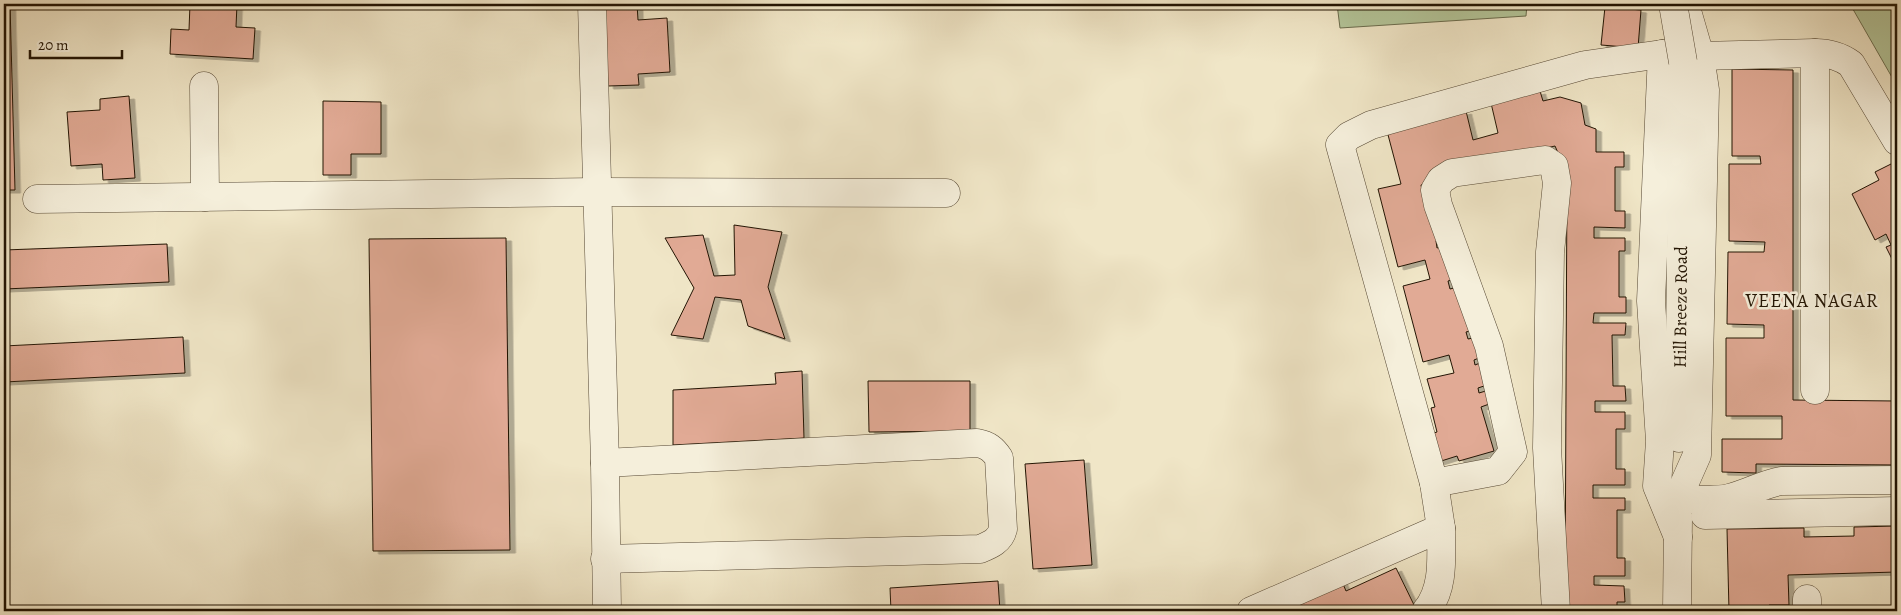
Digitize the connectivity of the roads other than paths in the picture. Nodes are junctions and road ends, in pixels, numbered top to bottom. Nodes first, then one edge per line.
1 (592, 4) edge
2 (1673, 4) edge
3 (1685, 4) edge
4 (1815, 53) junction
5 (1681, 57) junction
6 (204, 86) dead end
7 (1897, 141) edge
8 (598, 192) junction
9 (946, 193) dead end
10 (205, 196) junction
11 (37, 199) dead end
12 (1814, 390) dead end
13 (1547, 448) junction
14 (1512, 452) junction
15 (605, 463) junction
16 (1897, 480) edge
17 (1434, 483) junction
18 (1897, 511) edge
19 (1678, 517) junction
20 (1441, 528) junction
21 (605, 559) junction
22 (607, 611) edge
23 (1251, 611) edge
24 (1426, 611) edge
25 (1556, 611) edge
26 (1677, 611) edge

1 - 8 street
2 - 5 street, Hill Breeze Road, bridge
3 - 5 street
4 - 5 street
4 - 7 street
4 - 12 street
5 - 17 street
5 - 19 street, Hill Breeze Road
5 - 19 street
6 - 10 street
8 - 9 street
8 - 10 street
8 - 15 street
10 - 11 street
13 - 14 street
13 - 14 street
13 - 25 street
14 - 17 street
15 - 21 street
15 - 21 street
16 - 19 street
17 - 20 street
18 - 19 street
19 - 26 street, Hill Breeze Road
20 - 23 street
20 - 24 street
21 - 22 street

